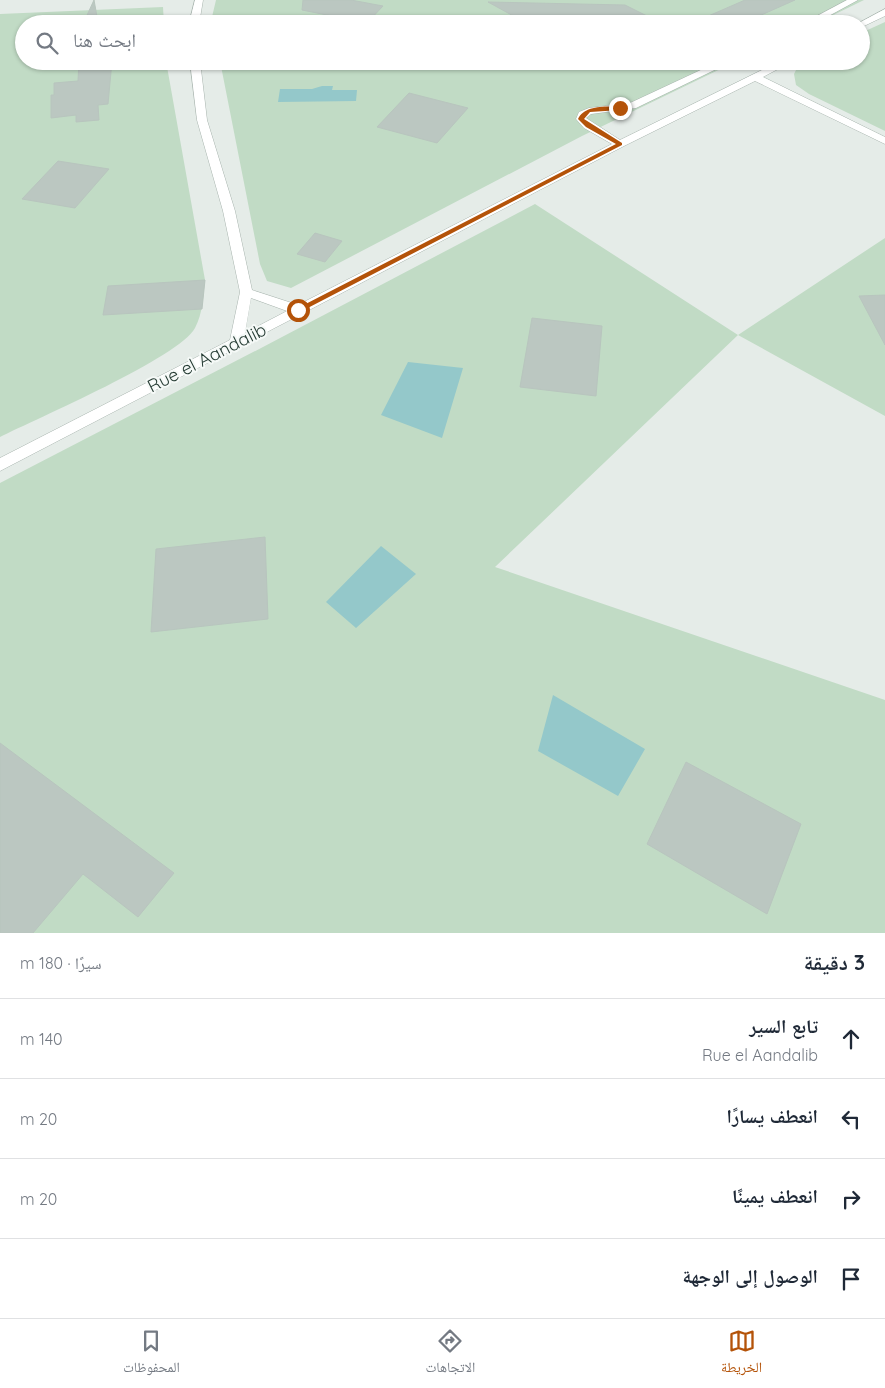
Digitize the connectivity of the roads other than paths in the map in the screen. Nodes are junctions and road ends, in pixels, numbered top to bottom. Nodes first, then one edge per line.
1 (199, 0) edge
2 (854, 0) edge
3 (885, 12) edge
4 (196, 15) edge
5 (824, 15) edge
6 (870, 20) edge
7 (196, 70) edge
8 (709, 70) edge
9 (771, 70) edge
10 (756, 78) junction
11 (885, 141) edge
12 (620, 144) junction
13 (246, 292) junction
14 (298, 310) junction
15 (236, 343) junction
16 (0, 465) edge

1 - 4 street
2 - 5 street
3 - 6 street
7 - 13 street
8 - 12 street
9 - 10 street, Rue el Aandalib
10 - 11 street
10 - 12 street, Rue el Aandalib
12 - 14 street, Rue el Aandalib
13 - 14 street
13 - 15 street
14 - 15 street, Rue el Aandalib
15 - 16 street, Rue el Aandalib

